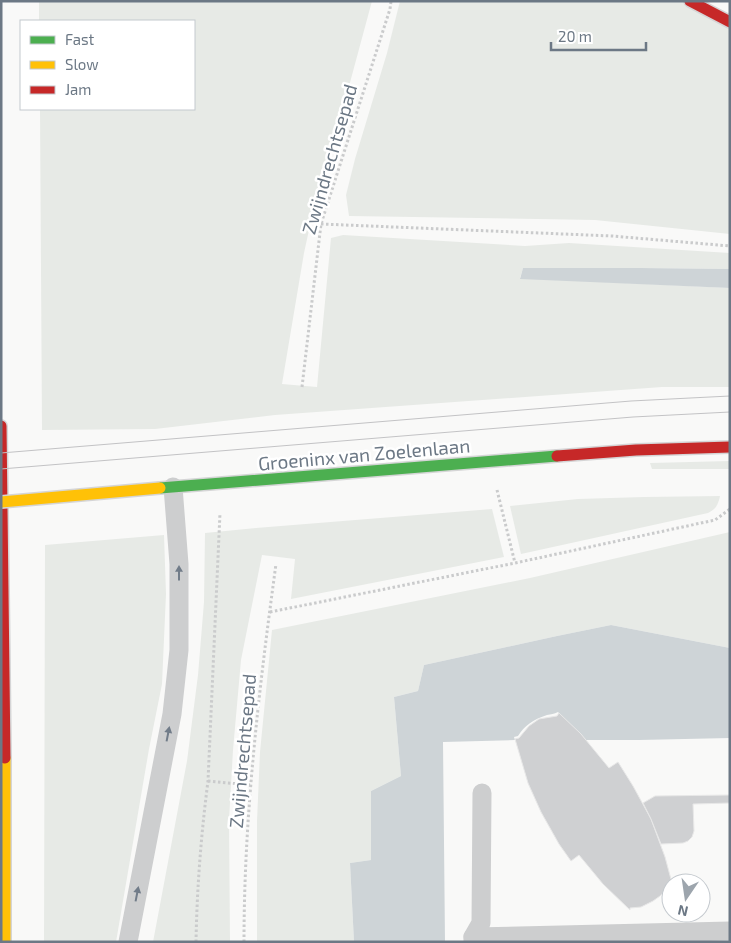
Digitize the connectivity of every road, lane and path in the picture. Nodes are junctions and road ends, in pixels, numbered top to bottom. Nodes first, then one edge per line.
1 (391, 1) edge
2 (690, 1) edge
3 (730, 22) edge
4 (321, 224) junction
5 (730, 246) edge
6 (302, 387) dead end
7 (1, 426) edge
8 (730, 447) edge
9 (167, 487) junction
10 (497, 489) dead end
11 (1, 502) edge
12 (730, 508) edge
13 (220, 512) dead end
14 (515, 563) junction
15 (276, 564) dead end
16 (270, 612) junction
17 (208, 781) junction
18 (250, 785) junction
19 (482, 792) dead end
20 (730, 931) edge
21 (473, 939) edge
22 (5, 942) edge
23 (128, 942) edge
24 (196, 942) edge
25 (244, 942) edge

1 - 4 path, Zwijndrechtsepad
2 - 3 main road
4 - 5 path
4 - 6 path, Zwijndrechtsepad
7 - 22 main road
8 - 9 main road, Groeninx van Zoelenlaan
9 - 11 main road, Groeninx van Zoelenlaan, bridge
23 -> 9 lane
10 - 14 path
12 - 14 path
13 - 17 path
14 - 16 path
15 - 16 path, Zwijndrechtsepad
16 - 18 path, Zwijndrechtsepad
17 - 18 path
17 - 24 path
18 - 25 path, Zwijndrechtsepad
19 - 21 lane
20 - 21 lane

